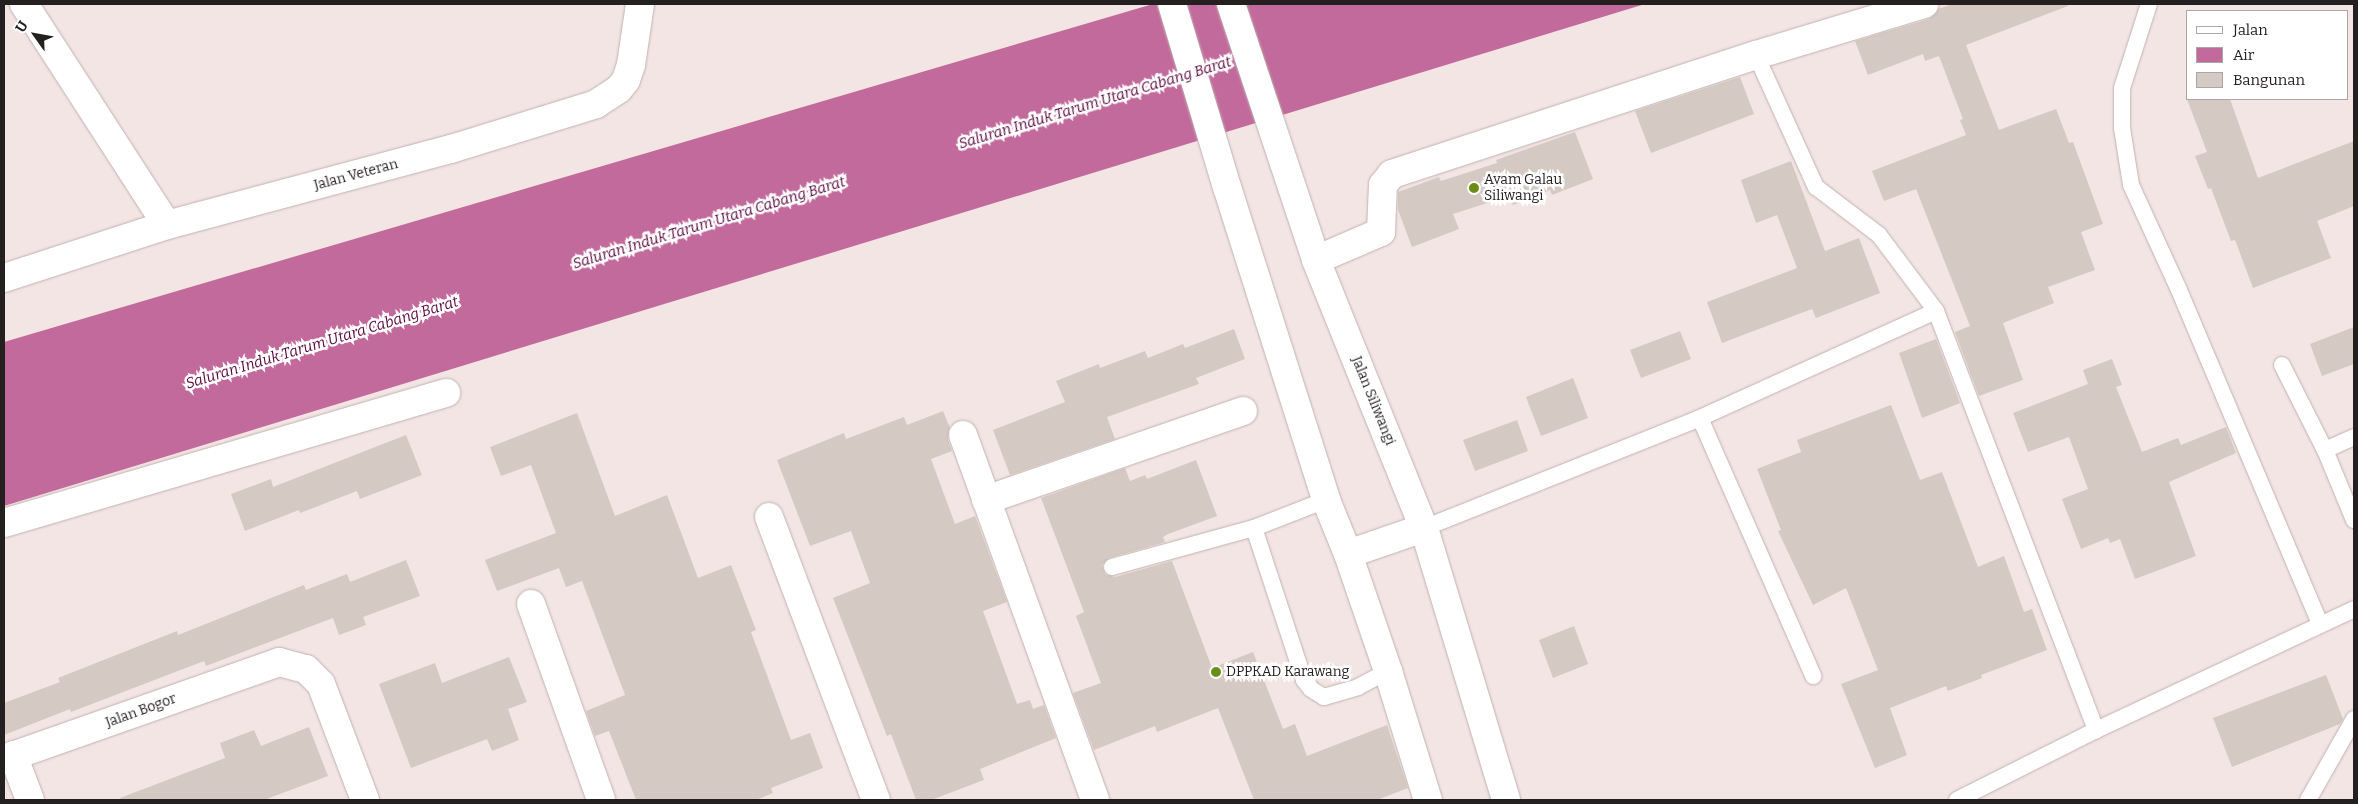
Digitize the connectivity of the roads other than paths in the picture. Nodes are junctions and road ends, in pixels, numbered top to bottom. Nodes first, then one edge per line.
1 (24, 4) edge
2 (640, 4) edge
3 (1172, 4) edge
4 (1231, 4) edge
5 (1924, 4) edge
6 (2149, 4) edge
7 (1756, 55) junction
8 (168, 225) junction
9 (1316, 260) junction
10 (4, 278) edge
11 (1936, 312) junction
12 (2282, 365) dead end
13 (446, 393) dead end
14 (1243, 411) dead end
15 (1700, 418) junction
16 (963, 435) dead end
17 (2354, 437) edge
18 (2325, 450) junction
19 (986, 500) junction
20 (1326, 500) junction
21 (768, 517) dead end
22 (2354, 520) edge
23 (4, 523) edge
24 (1254, 528) junction
25 (1424, 528) junction
26 (1348, 554) junction
27 (1112, 567) dead end
28 (531, 604) dead end
29 (2354, 609) edge
30 (2320, 623) junction
31 (1388, 671) junction
32 (1813, 676) dead end
33 (2354, 719) edge
34 (2096, 730) junction
35 (8, 757) edge
36 (30, 800) edge
37 (365, 800) edge
38 (601, 800) edge
39 (876, 800) edge
40 (1095, 800) edge
41 (1428, 800) edge
42 (1506, 800) edge
43 (1957, 800) edge
44 (2308, 800) edge

1 - 8 street
2 - 8 street, Jalan Veteran
3 - 20 street
4 - 9 street, Jalan Siliwangi
5 - 7 street
6 - 30 lane
7 - 9 street
7 - 11 lane
8 - 10 street, Jalan Veteran
9 - 25 street, Jalan Siliwangi
11 - 15 lane
11 - 34 lane
12 - 18 lane
13 - 23 street
14 - 19 street
15 - 25 lane
15 - 32 lane
16 - 19 street
17 - 18 lane
18 - 22 lane
19 - 40 street
20 - 24 lane
20 - 26 street
21 - 39 street
24 - 27 lane
24 - 31 lane
25 - 26 street
25 - 42 street, Jalan Siliwangi
26 - 31 street
28 - 38 street
29 - 30 lane
30 - 34 lane
31 - 41 street
33 - 44 lane
34 - 43 lane
35 - 36 street
35 - 37 street, Jalan Bogor

